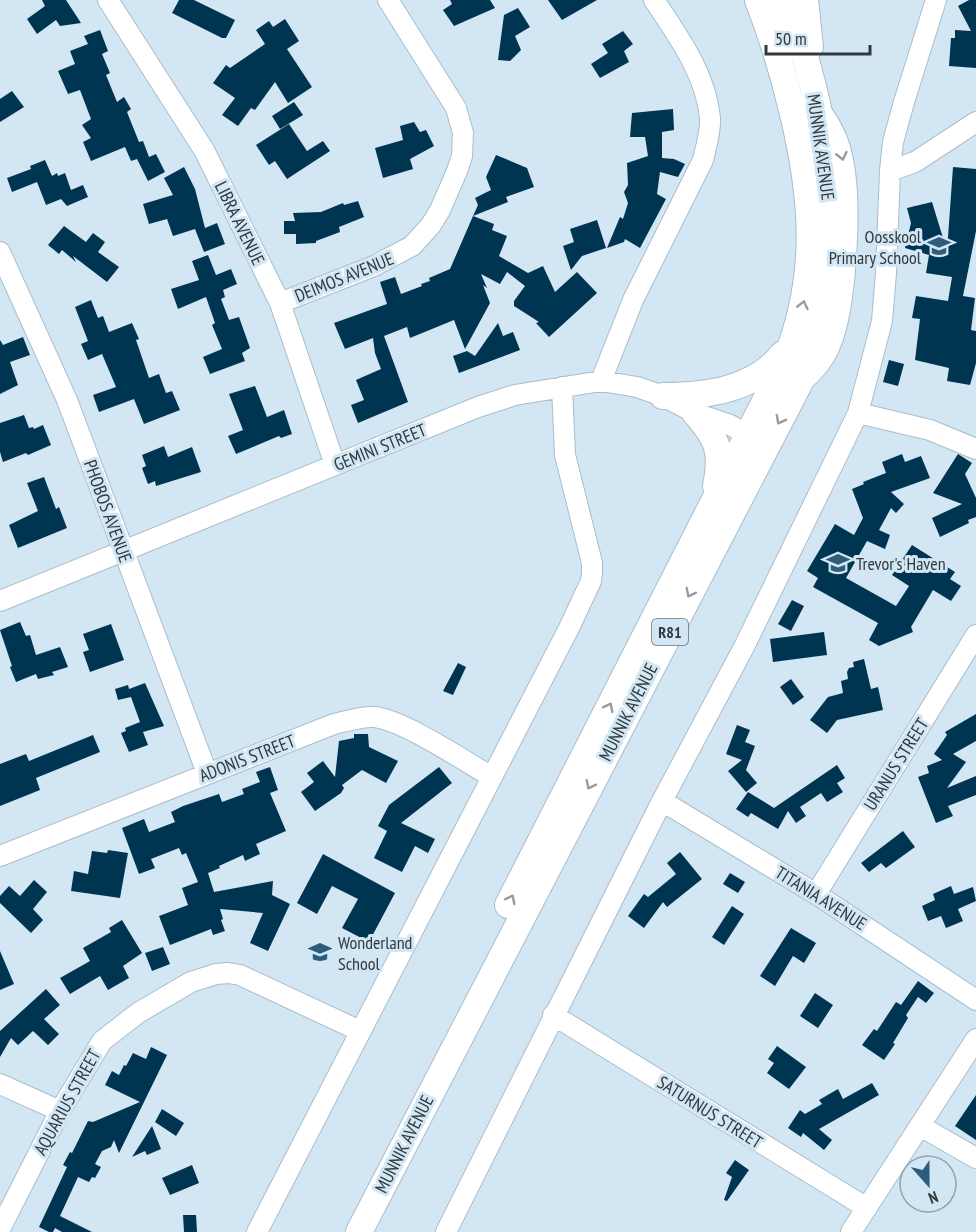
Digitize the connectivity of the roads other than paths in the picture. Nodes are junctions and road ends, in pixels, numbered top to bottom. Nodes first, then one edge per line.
1 (108, 0) edge
2 (388, 0) edge
3 (654, 0) edge
4 (758, 0) edge
5 (781, 0) edge
6 (805, 0) edge
7 (936, 0) edge
8 (816, 99) junction
9 (976, 122) edge
10 (890, 171) junction
11 (0, 252) edge
12 (280, 303) junction
13 (795, 339) junction
14 (601, 381) junction
15 (562, 387) junction
16 (663, 396) junction
17 (858, 412) junction
18 (695, 413) junction
19 (757, 440) junction
20 (976, 449) edge
21 (335, 465) junction
22 (711, 507) junction
23 (123, 551) junction
24 (0, 601) edge
25 (976, 635) edge
26 (207, 773) junction
27 (492, 777) junction
28 (662, 801) junction
29 (0, 856) edge
30 (816, 894) junction
31 (976, 1000) edge
32 (554, 1015) junction
33 (360, 1031) junction
34 (976, 1039) edge
35 (0, 1084) edge
36 (60, 1111) junction
37 (920, 1126) junction
38 (976, 1158) edge
39 (867, 1208) junction
40 (0, 1229) edge
41 (453, 1229) edge
42 (257, 1232) edge
43 (342, 1232) edge
44 (358, 1232) edge
45 (851, 1232) edge

1 - 12 street, LIBRA AVENUE
2 - 12 street, DEIMOS AVENUE
3 - 14 street
13 -> 4 main road, MUNNIK AVENUE / R81
5 - 8 main road, MUNNIK AVENUE / R81
6 - 8 main road
7 - 10 street
8 -> 19 main road, MUNNIK AVENUE / R81
9 - 10 street
10 - 17 street
11 - 23 street, PHOBOS AVENUE
12 - 21 street, LIBRA AVENUE
13 - 16 main road
13 - 19 main road, MUNNIK AVENUE / R81
14 - 15 street, GEMINI STREET
14 - 16 street, GEMINI STREET
15 - 21 street, GEMINI STREET
15 - 27 street
16 - 18 street, GEMINI STREET
17 - 20 street
17 - 28 street
18 - 19 street, GEMINI STREET
18 - 22 main road
19 - 22 main road, MUNNIK AVENUE / R81
19 -> 44 main road, MUNNIK AVENUE / R81
21 - 23 street, GEMINI STREET
43 -> 22 main road, MUNNIK AVENUE / R81
23 - 24 street, GEMINI STREET
23 - 26 street, PHOBOS AVENUE
25 - 30 street, URANUS STREET
26 - 27 street, ADONIS STREET
26 - 29 street, ADONIS STREET
27 - 33 street
28 - 30 street, TITANIA AVENUE
28 - 32 street
30 - 31 street, TITANIA AVENUE
32 - 39 street, SATURNUS STREET
32 - 41 street
33 - 36 street, AQUARIUS STREET
33 - 42 street
34 - 37 street
35 - 36 street
36 - 40 street, AQUARIUS STREET
37 - 38 street
37 - 39 street
39 - 45 street

